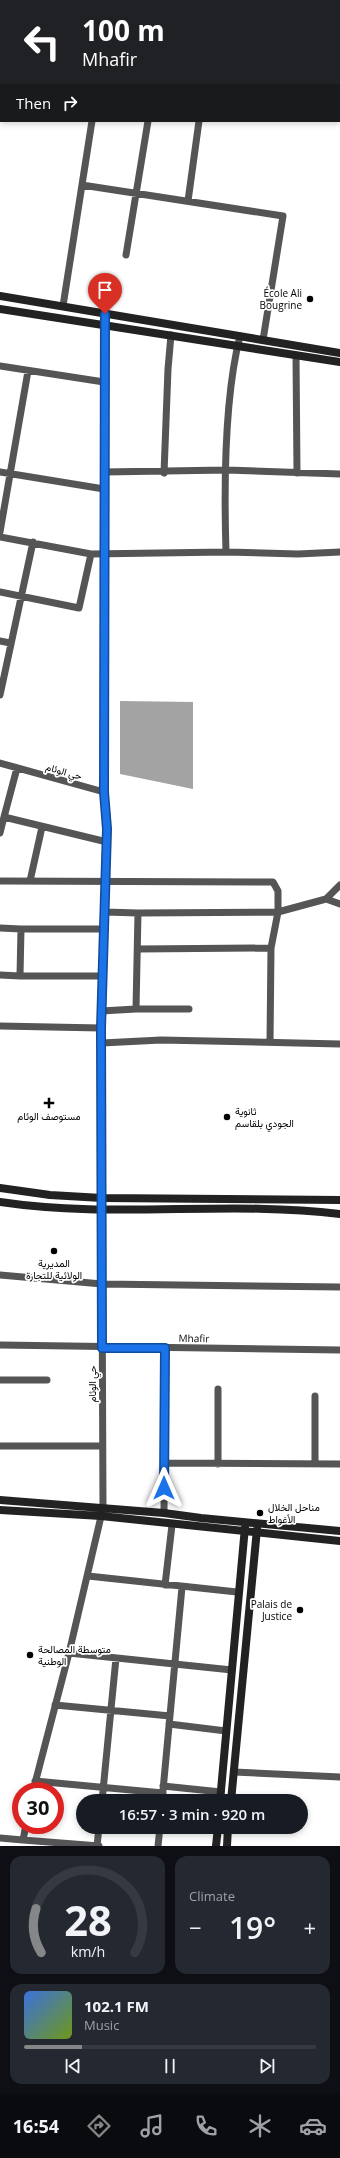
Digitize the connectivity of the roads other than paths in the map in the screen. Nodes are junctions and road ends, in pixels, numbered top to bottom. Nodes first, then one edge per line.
1 (92, 122) edge
2 (148, 122) edge
3 (199, 122) edge
4 (82, 185) junction
5 (136, 193) junction
6 (188, 201) junction
7 (126, 255) dead end
8 (0, 296) edge
9 (63, 306) junction
10 (0, 309) edge
11 (105, 314) junction
12 (104, 325) junction
13 (172, 335) junction
14 (240, 336) junction
15 (263, 340) junction
16 (238, 345) junction
17 (340, 353) edge
18 (296, 355) junction
19 (340, 362) edge
20 (0, 366) edge
21 (28, 371) junction
22 (104, 382) junction
23 (227, 470) junction
24 (0, 472) edge
25 (104, 472) junction
26 (164, 473) junction
27 (297, 473) junction
28 (11, 474) junction
29 (340, 474) edge
30 (104, 488) junction
31 (0, 532) edge
32 (0, 536) edge
33 (33, 542) junction
34 (226, 552) junction
35 (340, 552) edge
36 (91, 554) junction
37 (104, 554) junction
38 (0, 592) edge
39 (20, 596) junction
40 (0, 641) edge
41 (10, 643) junction
42 (0, 695) edge
43 (0, 763) edge
44 (17, 768) junction
45 (104, 792) junction
46 (4, 817) junction
47 (42, 827) junction
48 (0, 833) edge
49 (107, 842) junction
50 (0, 881) edge
51 (30, 881) junction
52 (106, 883) junction
53 (340, 885) edge
54 (326, 899) junction
55 (340, 904) edge
56 (105, 912) junction
57 (278, 912) junction
58 (138, 913) junction
59 (0, 928) edge
60 (21, 928) junction
61 (105, 929) junction
62 (271, 948) junction
63 (138, 949) junction
64 (0, 975) edge
65 (20, 976) junction
66 (103, 976) junction
67 (136, 1009) junction
68 (189, 1009) dead end
69 (101, 1012) junction
70 (0, 1026) edge
71 (101, 1028) junction
72 (270, 1042) junction
73 (102, 1043) junction
74 (340, 1044) edge
75 (0, 1188) edge
76 (102, 1198) junction
77 (340, 1200) edge
78 (0, 1202) edge
79 (102, 1210) junction
80 (340, 1214) edge
81 (0, 1275) edge
82 (102, 1284) junction
83 (340, 1287) edge
84 (0, 1345) edge
85 (102, 1348) junction
86 (165, 1348) junction
87 (340, 1350) edge
88 (0, 1380) edge
89 (47, 1380) dead end
90 (218, 1389) dead end
91 (315, 1396) dead end
92 (0, 1446) edge
93 (102, 1446) junction
94 (164, 1463) junction
95 (218, 1464) junction
96 (315, 1464) junction
97 (340, 1464) edge
98 (0, 1500) edge
99 (0, 1510) edge
100 (102, 1512) junction
101 (164, 1513) junction
102 (245, 1522) junction
103 (258, 1523) junction
104 (172, 1525) junction
105 (340, 1531) edge
106 (244, 1532) junction
107 (257, 1533) junction
108 (340, 1541) edge
109 (88, 1576) junction
110 (165, 1585) junction
111 (182, 1586) junction
112 (238, 1592) junction
113 (69, 1653) junction
114 (116, 1658) junction
115 (176, 1664) junction
116 (232, 1670) junction
117 (55, 1705) junction
118 (111, 1712) junction
119 (170, 1716) junction
120 (169, 1724) junction
121 (226, 1731) junction
122 (234, 1772) junction
123 (340, 1777) edge
124 (35, 1781) joint
125 (103, 1789) junction
126 (163, 1790) junction
127 (221, 1792) joint
128 (103, 1794) edge
129 (163, 1794) edge
130 (232, 1794) edge
131 (24, 1834) edge
132 (99, 1834) edge
133 (159, 1834) edge
134 (217, 1834) edge
135 (228, 1834) edge
136 (0, 1838) edge
137 (23, 1840) junction
138 (98, 1846) edge
139 (158, 1846) edge
140 (216, 1846) edge
141 (227, 1846) edge

1 - 4 street
2 - 5 street
3 - 6 street
4 - 5 street
4 - 9 street
5 - 6 street
5 - 7 street
6 - 15 street
8 - 9 street
9 - 11 street
10 - 12 street
11 - 12 street
11 - 14 street
12 - 13 street
12 - 22 street
13 - 16 street
13 - 26 street
14 - 15 street
14 - 16 street
15 - 17 street
16 - 18 street
16 - 23 street
18 - 19 street
18 - 27 street
20 - 21 street
21 - 22 street
21 - 28 street
22 - 25 street
23 - 26 street
23 - 27 street
23 - 34 street
24 - 28 street
25 - 26 street
25 - 30 street
27 - 29 street
28 - 30 street
28 - 31 street
30 - 37 street
32 - 33 street
33 - 36 street
33 - 39 street
34 - 35 street
34 - 37 street
36 - 37 street
36 - 39 street
37 - 45 street
38 - 39 street
39 - 41 street
40 - 41 street
41 - 42 street
43 - 44 street, حي الوئام
44 - 45 street, حي الوئام
44 - 46 street
45 - 49 street, حي الوئام
46 - 47 street
46 - 48 street
47 - 49 street
47 - 51 street
49 - 52 street, حي الوئام
50 - 51 street
51 - 52 street
52 - 56 street, حي الوئام
52 - 57 street
53 - 54 street
54 - 55 street
54 - 57 street
56 - 58 street
56 - 61 street, حي الوئام
57 - 58 street
57 - 62 street
58 - 63 street
59 - 60 street
60 - 61 street
60 - 65 street
61 - 66 street, حي الوئام
62 - 63 street
62 - 72 street
63 - 67 street
64 - 65 street
65 - 66 street
66 - 69 street, حي الوئام
67 - 68 street
67 - 69 street
69 - 71 street, حي الوئام
70 - 71 street
71 - 73 street, حي الوئام
72 - 73 street
72 - 74 street
73 - 76 street, حي الوئام
75 - 76 street
76 - 77 street
76 - 79 street, حي الوئام
78 - 79 street
79 - 80 street
79 - 82 street, حي الوئام
81 - 82 street
82 - 83 street
82 - 85 street, حي الوئام
84 - 85 street, Mhafir
85 - 86 street, Mhafir
85 - 93 street, حي الوئام
86 - 87 street, Mhafir
86 - 94 street
88 - 89 street
90 - 95 street
91 - 96 street
92 - 93 street
93 - 100 street, حي الوئام
94 - 95 street
94 - 101 street
95 - 96 street
96 - 97 street
98 - 100 street
99 - 100 street
100 - 101 street
100 - 104 street
100 - 109 street, حي الوئام
101 - 102 street
102 - 103 street
102 - 106 street
103 - 105 street
103 - 107 street
104 - 106 street
104 - 110 street
106 - 107 street
106 - 112 street
107 - 108 street
107 - 122 street
109 - 110 street
109 - 113 street, حي الوئام
110 - 111 street
111 - 112 street
111 - 115 street
112 - 116 street
113 - 114 street
113 - 117 street, حي الوئام
114 - 115 street
114 - 118 street
115 - 116 street
115 - 119 street
116 - 121 street
117 - 118 street
117 - 124 street, حي الوئام
118 - 119 street
118 - 125 street
119 - 120 street
120 - 121 street
120 - 126 street
121 - 127 street
122 - 123 street
122 - 130 street
124 - 125 street
125 - 126 street
125 - 128 street
126 - 127 street
126 - 129 street
131 - 137 street
132 - 138 street
133 - 139 street
134 - 140 street
135 - 141 street
136 - 137 street
137 - 138 street

